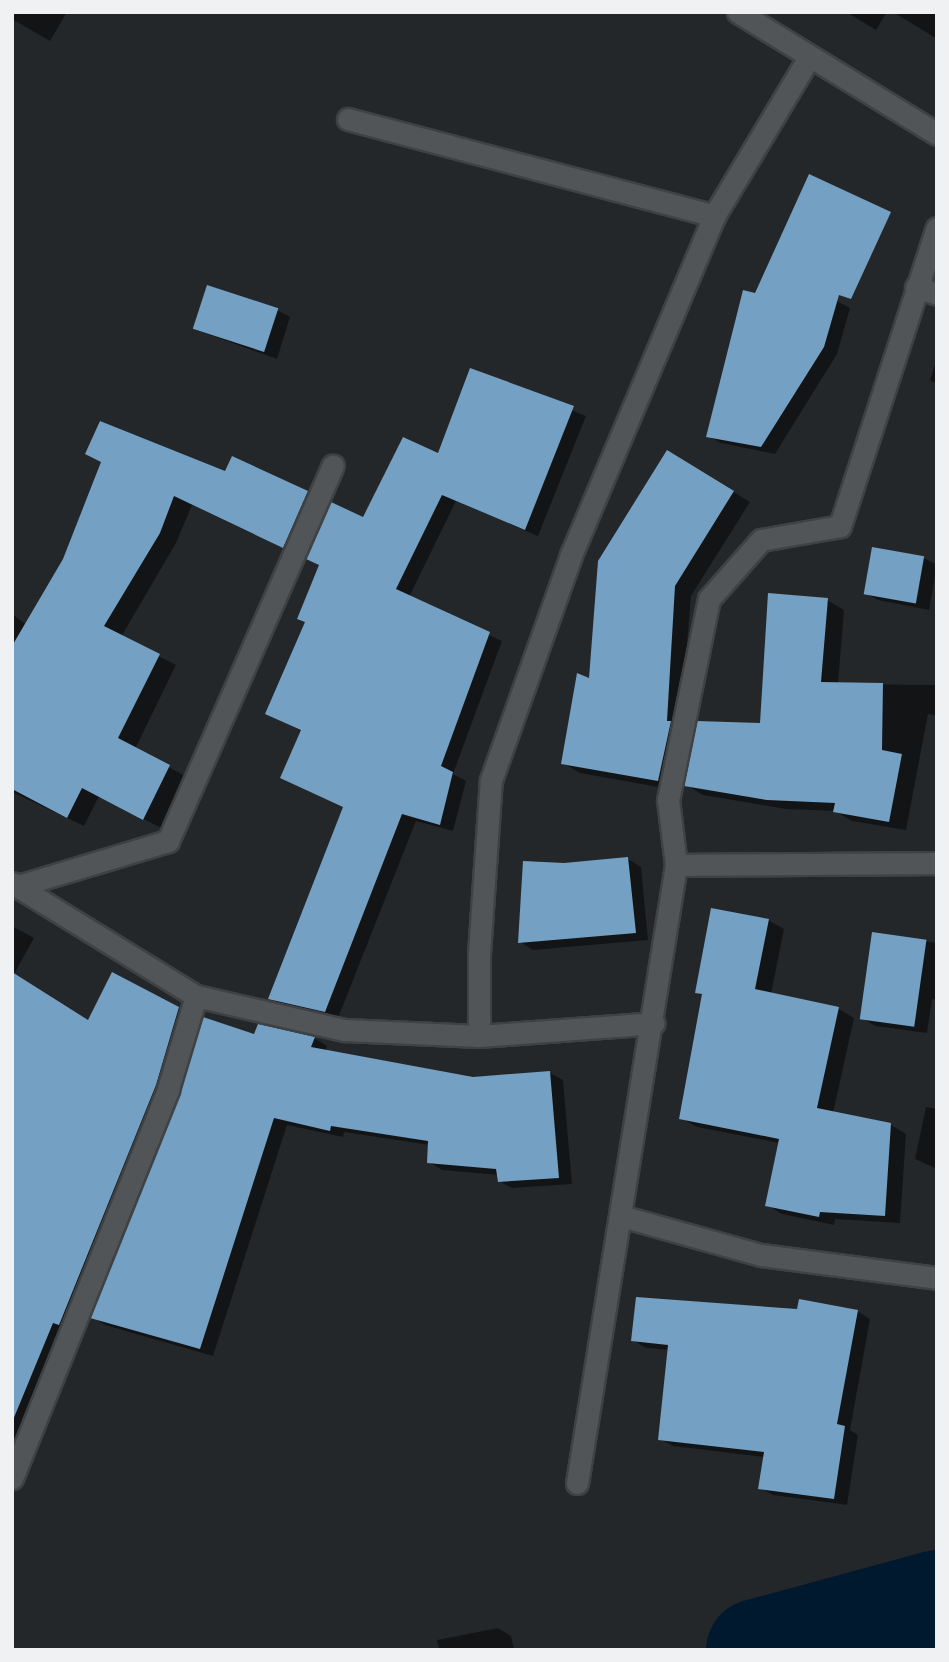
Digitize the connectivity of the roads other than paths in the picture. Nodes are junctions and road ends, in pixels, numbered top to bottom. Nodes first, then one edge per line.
1 (738, 12) edge
2 (809, 57) junction
3 (348, 119) dead end
4 (937, 134) edge
5 (714, 216) junction
6 (937, 228) edge
7 (916, 287) junction
8 (937, 294) edge
9 (333, 466) dead end
10 (937, 863) edge
11 (676, 865) junction
12 (15, 885) edge
13 (196, 996) junction
14 (654, 1023) junction
15 (479, 1036) junction
16 (621, 1216) junction
17 (937, 1278) edge
18 (12, 1478) edge
19 (577, 1483) dead end

1 - 2 street
2 - 4 street
2 - 5 street
3 - 5 street
5 - 15 street
6 - 7 street
7 - 8 street
7 - 11 street
9 - 12 street
10 - 11 street
11 - 14 street
12 - 13 street
13 - 15 street
13 - 18 street
14 - 15 street
14 - 16 street
16 - 17 street
16 - 19 street

